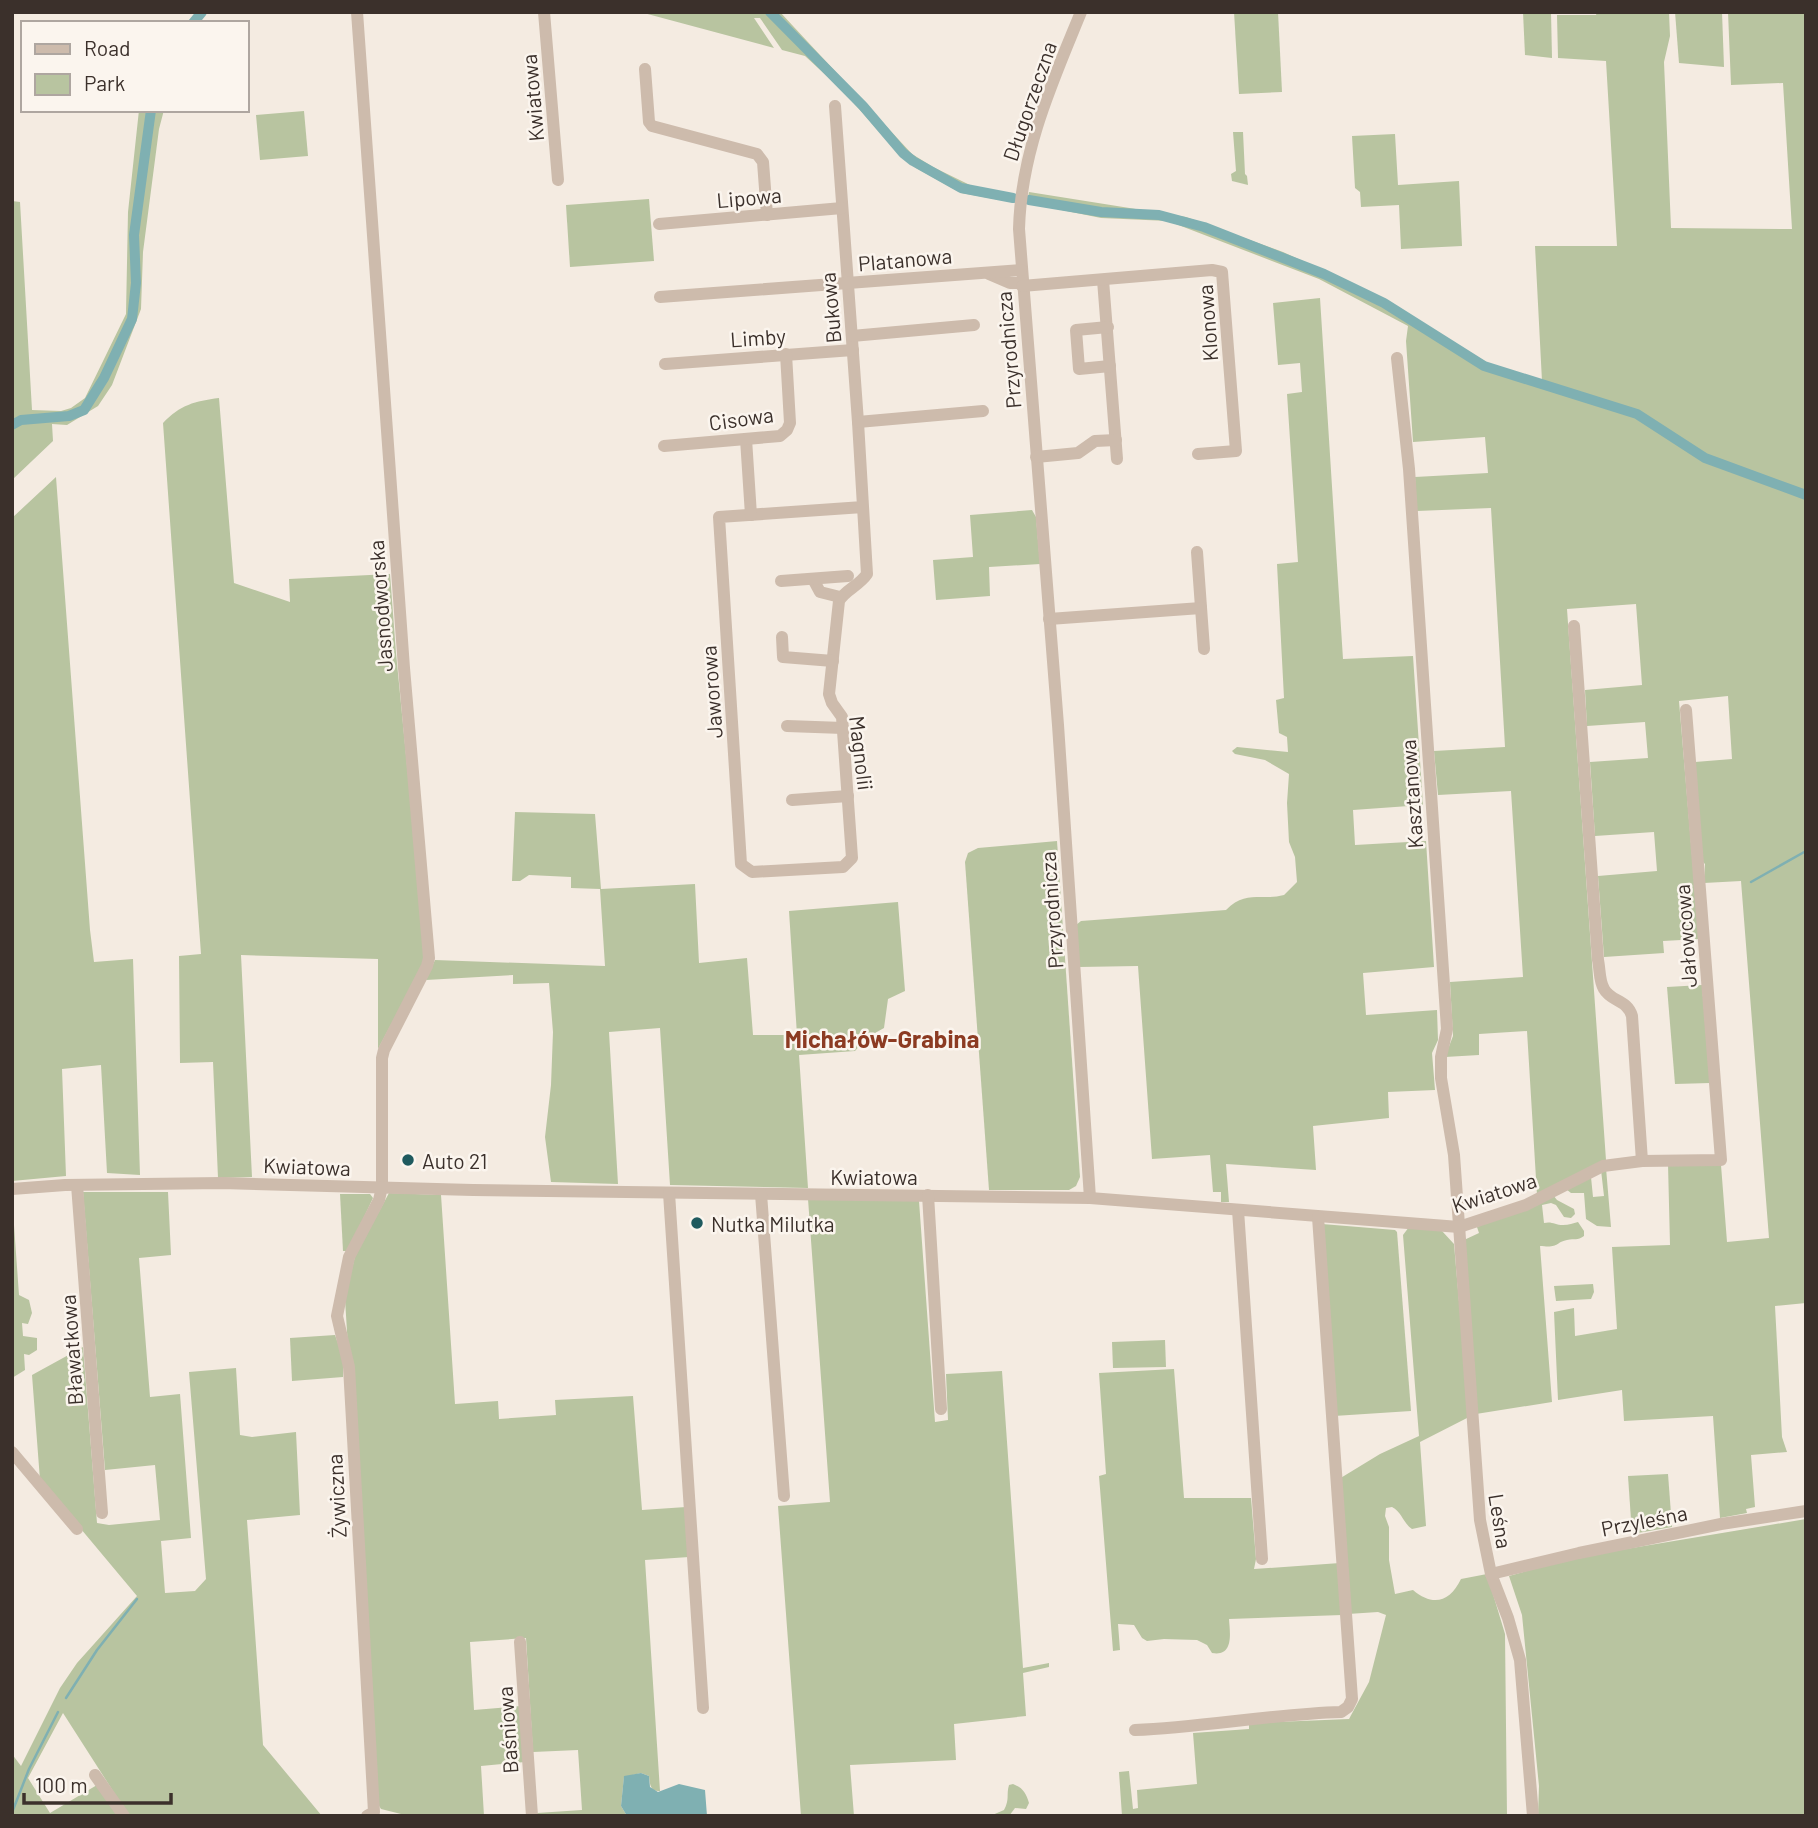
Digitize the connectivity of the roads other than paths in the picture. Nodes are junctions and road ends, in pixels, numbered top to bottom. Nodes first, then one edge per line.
1 (357, 12) edge
2 (544, 12) edge
3 (1082, 12) edge
4 (645, 69) dead end
5 (835, 106) dead end
6 (558, 180) dead end
7 (1020, 204) joint
8 (842, 208) junction
9 (766, 215) junction
10 (659, 224) dead end
11 (1021, 270) junction
12 (985, 272) junction
13 (1103, 280) junction
14 (848, 283) junction
15 (1022, 285) junction
16 (660, 297) dead end
17 (974, 325) dead end
18 (1108, 327) junction
19 (852, 343) junction
20 (786, 354) junction
21 (1397, 358) dead end
22 (665, 364) dead end
23 (1110, 366) junction
24 (982, 411) dead end
25 (858, 422) junction
26 (746, 439) junction
27 (1116, 439) junction
28 (664, 446) dead end
29 (1198, 454) dead end
30 (1036, 457) junction
31 (1117, 458) dead end
32 (863, 507) junction
33 (751, 515) junction
34 (1197, 552) dead end
35 (848, 576) dead end
36 (813, 579) junction
37 (781, 581) dead end
38 (840, 597) junction
39 (1201, 608) junction
40 (1049, 619) junction
41 (1574, 626) dead end
42 (782, 637) dead end
43 (1204, 649) dead end
44 (833, 661) junction
45 (1686, 710) dead end
46 (787, 726) dead end
47 (843, 728) junction
48 (848, 796) junction
49 (792, 800) dead end
50 (741, 864) joint
51 (1721, 1160) joint
52 (1642, 1161) junction
53 (77, 1185) junction
54 (382, 1187) junction
55 (12, 1189) edge
56 (669, 1193) junction
57 (761, 1194) junction
58 (928, 1195) junction
59 (1090, 1198) junction
60 (1238, 1210) junction
61 (1318, 1217) junction
62 (1459, 1227) junction
63 (941, 1409) dead end
64 (12, 1452) edge
65 (784, 1496) dead end
66 (1806, 1511) edge
67 (102, 1513) dead end
68 (78, 1530) dead end
69 (1262, 1559) dead end
70 (1491, 1574) junction
71 (520, 1642) dead end
72 (703, 1708) dead end
73 (1135, 1730) dead end
74 (95, 1775) dead end
75 (371, 1814) edge
76 (124, 1816) edge
77 (532, 1816) edge
78 (1533, 1816) edge

1 - 54 street, Jasnodworska
2 - 6 street, Kwiatowa
3 - 7 street, Długorzeczna
4 - 9 street
5 - 8 street, Bukowa
7 - 11 street, Przyrodnicza
8 - 9 street, Lipowa
8 - 14 street, Bukowa
9 - 10 street, Lipowa
11 - 12 street, Platanowa
11 - 15 street, Przyrodnicza
12 - 14 street, Platanowa
12 - 15 street, Platanowa
13 - 15 street, Klonowa
13 - 18 street
13 - 29 street, Klonowa
14 - 16 street, Platanowa
14 - 19 street, Bukowa
15 - 30 street, Przyrodnicza
17 - 19 street, Limby
18 - 23 street
18 - 23 street
19 - 20 street, Limby
19 - 25 street, Bukowa
20 - 22 street, Limby
20 - 26 street, Cisowa
21 - 62 street, Kasztanowa
23 - 27 street
24 - 25 street
25 - 32 street, Bukowa
26 - 28 street, Cisowa
26 - 33 street
27 - 30 street
27 - 31 street
30 - 40 street, Przyrodnicza
32 - 33 street
32 - 38 street
33 - 50 street, Jaworowa
34 - 39 street
35 - 36 street
36 - 37 street
36 - 38 street
38 - 44 street, Magnolii
39 - 40 street
39 - 43 street
40 - 59 street, Przyrodnicza
41 - 52 street
42 - 44 street
44 - 47 street, Magnolii
45 - 51 street, Jałowcowa
46 - 47 street
47 - 48 street, Magnolii
48 - 49 street
48 - 50 street, Magnolii
51 - 52 street, Kwiatowa
52 - 62 street, Kwiatowa
53 - 54 street, Kwiatowa
53 - 55 street, Kwiatowa
53 - 67 street, Bławatkowa
54 - 56 street, Kwiatowa
54 - 75 street, Żywiczna
56 - 57 street, Kwiatowa
56 - 72 street
57 - 58 street, Kwiatowa
57 - 65 street
58 - 59 street, Kwiatowa
58 - 63 street
59 - 60 street, Kwiatowa
60 - 61 street, Kwiatowa
60 - 69 street
61 - 62 street, Kwiatowa
61 - 73 street
62 - 70 street, Leśna
64 - 68 street
66 - 70 street, Przyleśna
70 - 78 street, Leśna
71 - 77 street, Baśniowa
74 - 76 street

